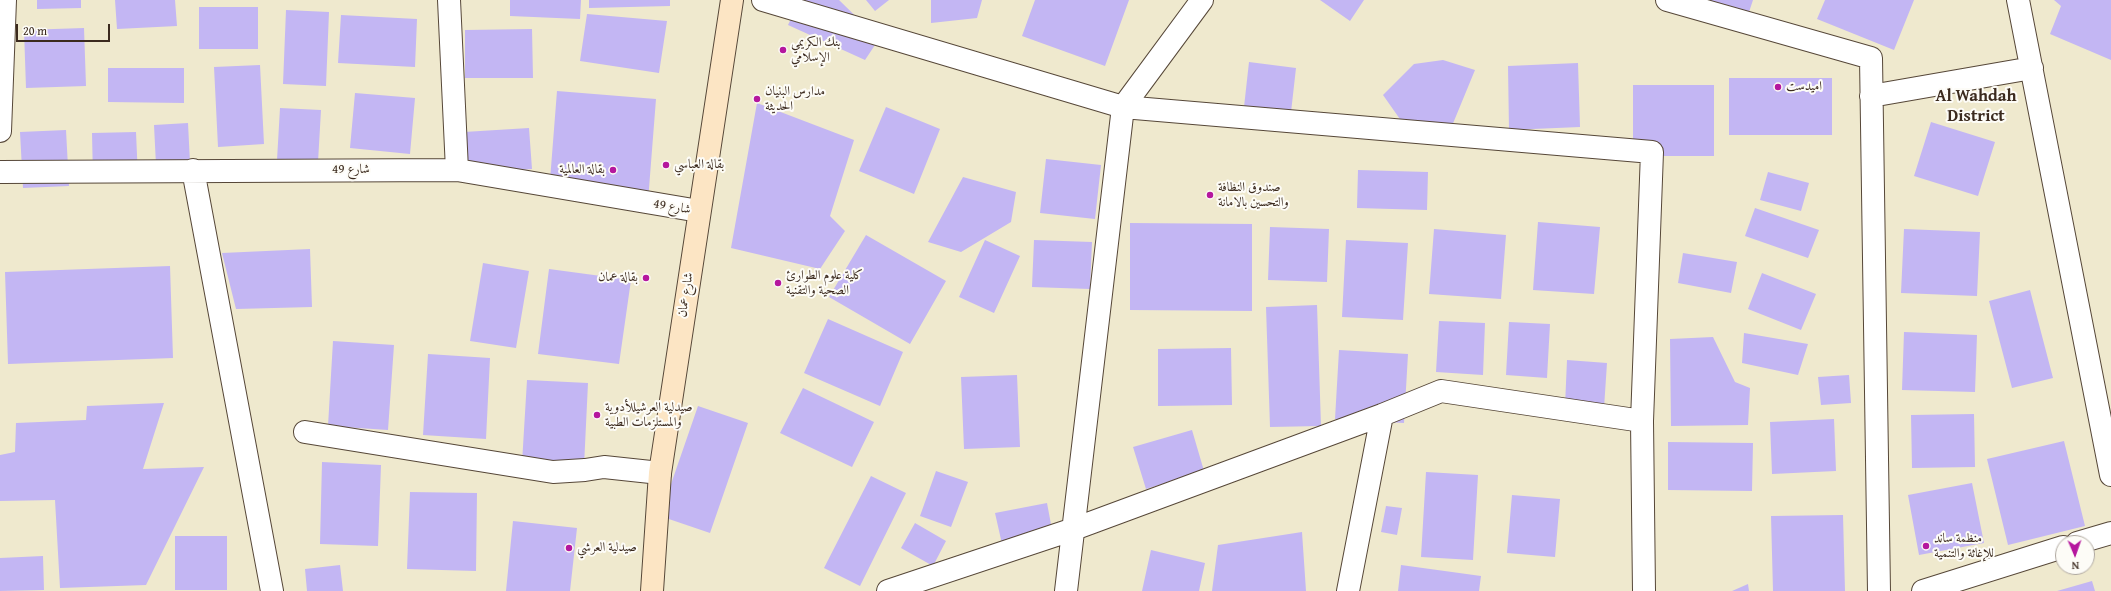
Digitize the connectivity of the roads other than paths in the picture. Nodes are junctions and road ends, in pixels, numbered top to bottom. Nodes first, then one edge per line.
1 (5, 0) edge
2 (449, 0) edge
3 (732, 0) edge
4 (763, 0) edge
5 (1202, 0) edge
6 (1667, 0) edge
7 (2018, 0) edge
8 (2032, 68) junction
9 (1872, 96) junction
10 (1123, 107) junction
11 (0, 130) edge
12 (193, 170) junction
13 (457, 170) junction
14 (0, 172) edge
15 (699, 211) junction
16 (1382, 415) junction
17 (1642, 421) junction
18 (305, 432) dead end
19 (660, 473) junction
20 (2111, 475) edge
21 (1074, 529) junction
22 (2111, 532) edge
23 (2095, 537) edge
24 (2055, 550) edge
25 (272, 591) edge
26 (652, 591) edge
27 (888, 591) edge
28 (1066, 591) edge
29 (1348, 591) edge
30 (1644, 591) edge
31 (1879, 591) edge
32 (1923, 591) edge

1 - 11 street
2 - 13 street
3 - 15 street, شارع عمان
4 - 10 street
5 - 10 street
6 - 9 street
7 - 8 street
8 - 9 street
8 - 20 street
9 - 31 street
10 - 17 street
10 - 21 street
12 - 13 street, شارع 49
12 - 14 street, شارع 49
12 - 25 street
13 - 15 street, شارع 49
15 - 19 street, شارع عمان
16 - 17 street
16 - 21 street
16 - 29 street
17 - 30 street
18 - 19 street
19 - 26 street, شارع عمان
21 - 27 street
21 - 28 street
22 - 23 street
24 - 32 street

